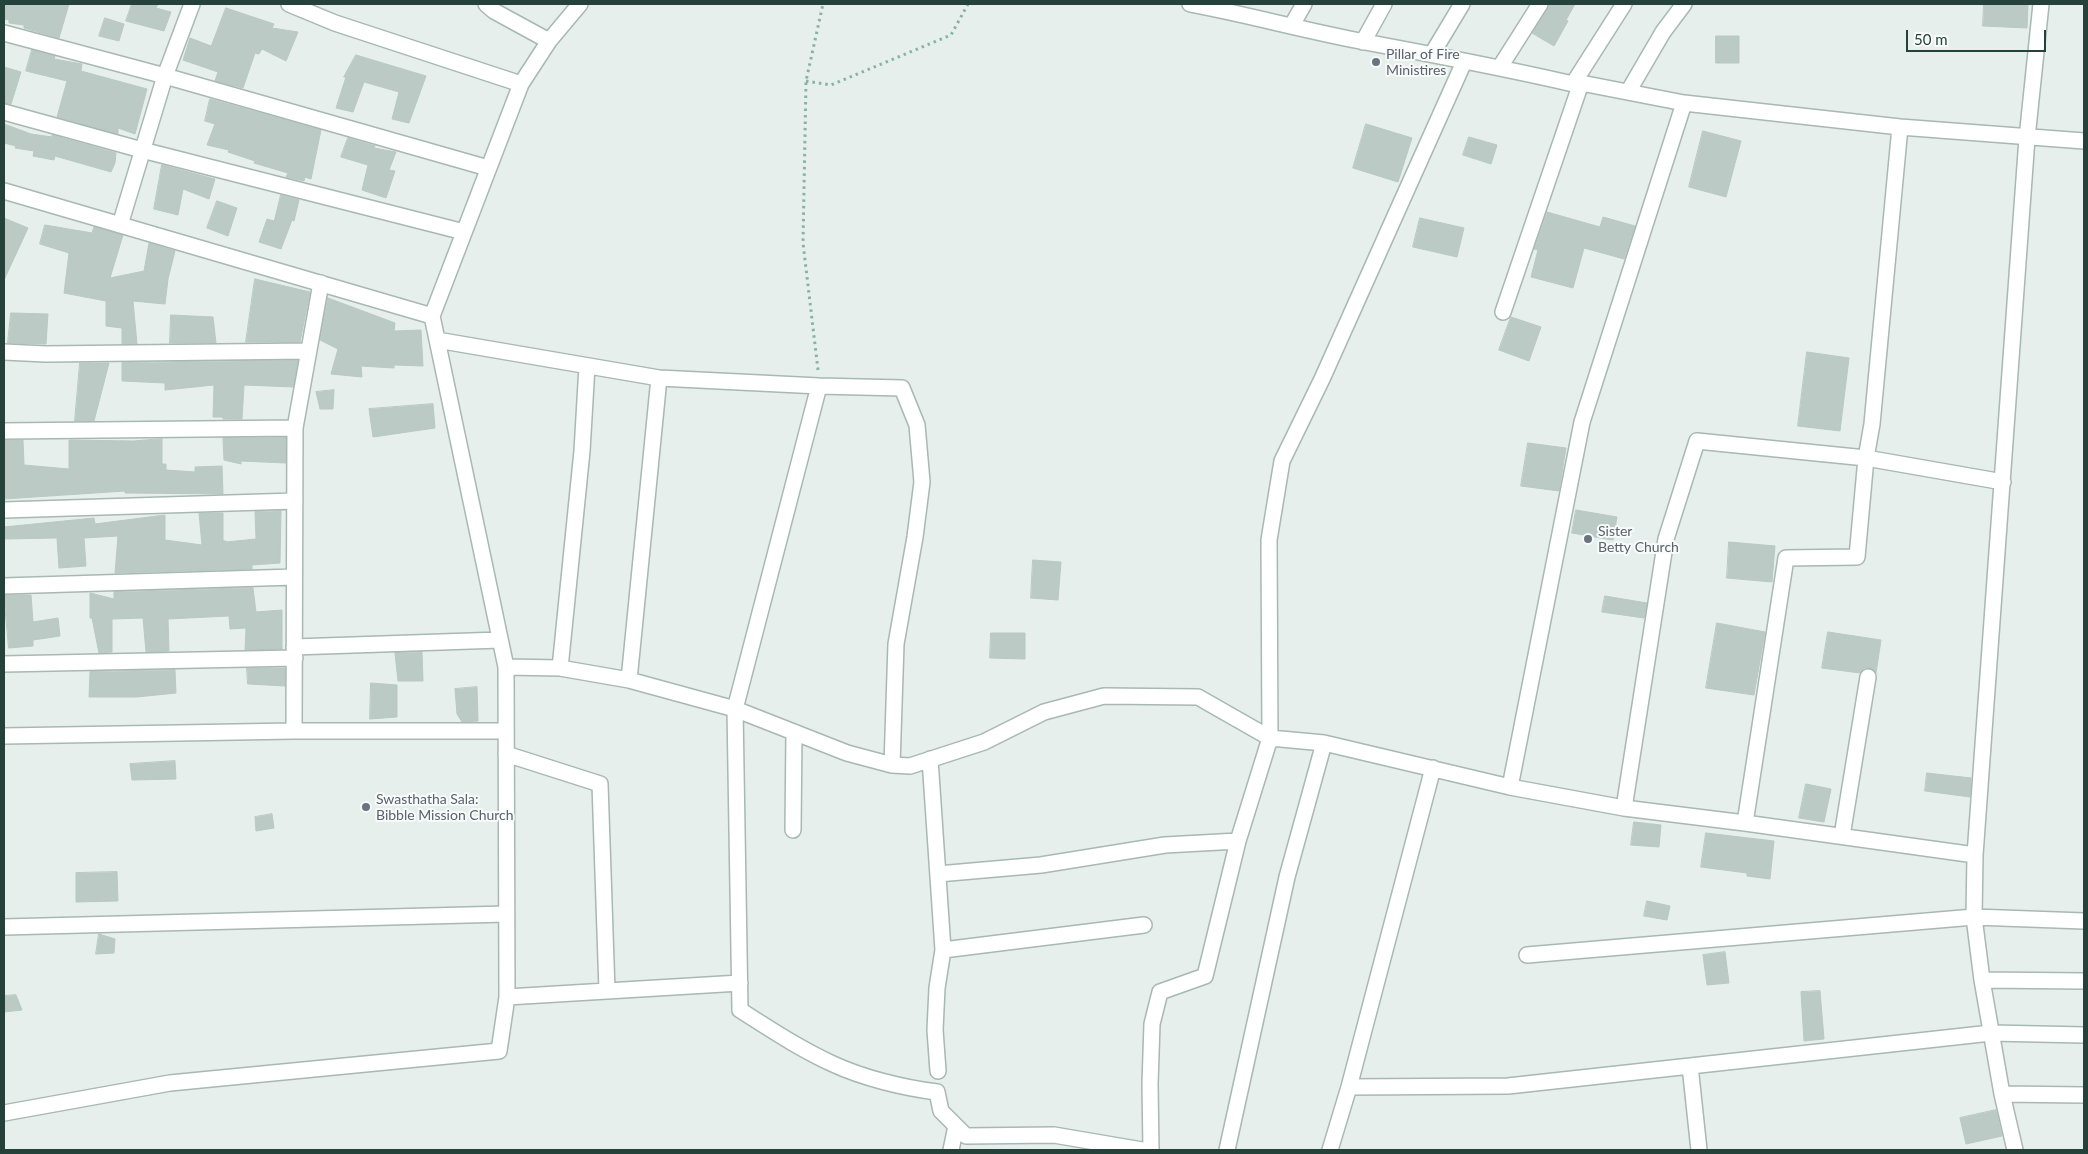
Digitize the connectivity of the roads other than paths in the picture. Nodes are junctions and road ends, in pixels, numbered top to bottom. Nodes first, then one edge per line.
1 (192, 4) edge
2 (289, 4) edge
3 (486, 4) edge
4 (580, 4) edge
5 (1190, 4) edge
6 (1304, 4) edge
7 (1384, 4) edge
8 (1462, 4) edge
9 (1540, 4) edge
10 (1624, 4) edge
11 (1684, 4) edge
12 (2041, 4) edge
13 (1228, 7) edge
14 (1292, 25) junction
15 (4, 33) edge
16 (549, 41) junction
17 (1363, 42) junction
18 (1432, 54) junction
19 (1464, 62) junction
20 (1500, 67) junction
21 (165, 76) junction
22 (521, 84) junction
23 (1577, 84) junction
24 (1628, 92) junction
25 (1684, 103) junction
26 (4, 112) edge
27 (1900, 127) junction
28 (2027, 138) junction
29 (2084, 141) edge
30 (142, 150) junction
31 (488, 168) junction
32 (4, 191) edge
33 (120, 225) junction
34 (464, 232) junction
35 (321, 283) junction
36 (1503, 312) dead end
37 (432, 316) junction
38 (437, 340) junction
39 (309, 351) junction
40 (4, 352) edge
41 (587, 366) junction
42 (659, 378) junction
43 (819, 386) junction
44 (295, 428) junction
45 (4, 431) edge
46 (1866, 458) junction
47 (2004, 482) junction
48 (295, 501) junction
49 (4, 510) edge
50 (294, 577) junction
51 (4, 586) edge
52 (500, 640) junction
53 (294, 652) junction
54 (4, 664) edge
55 (506, 667) junction
56 (560, 668) junction
57 (1868, 677) dead end
58 (629, 680) junction
59 (735, 709) junction
60 (294, 731) junction
61 (506, 731) junction
62 (794, 732) junction
63 (4, 736) edge
64 (1270, 738) junction
65 (1324, 743) junction
66 (506, 754) junction
67 (930, 759) junction
68 (892, 765) junction
69 (1433, 768) junction
70 (1510, 787) junction
71 (1624, 808) junction
72 (1745, 822) junction
73 (793, 830) dead end
74 (1842, 836) junction
75 (1238, 841) junction
76 (1975, 855) junction
77 (938, 874) junction
78 (506, 914) junction
79 (1974, 917) junction
80 (2084, 920) edge
81 (1144, 925) dead end
82 (4, 927) edge
83 (943, 950) junction
84 (1527, 955) dead end
85 (1982, 980) junction
86 (2084, 982) edge
87 (740, 983) junction
88 (607, 991) junction
89 (507, 997) junction
90 (1991, 1033) junction
91 (2084, 1035) edge
92 (1690, 1066) junction
93 (938, 1071) dead end
94 (1349, 1087) junction
95 (2002, 1094) junction
96 (2084, 1095) edge
97 (4, 1113) edge
98 (956, 1126) junction
99 (1053, 1143) edge
100 (951, 1150) edge
101 (1142, 1150) edge
102 (1151, 1150) edge
103 (1227, 1150) edge
104 (1330, 1150) edge
105 (1699, 1150) edge
106 (2015, 1150) edge

1 - 21 street
2 - 22 street
3 - 16 street
4 - 16 street
5 - 13 street
6 - 14 street
7 - 17 street
8 - 18 street
9 - 20 street
10 - 23 street
11 - 24 street
12 - 28 street
13 - 14 street
14 - 17 street
15 - 21 street
16 - 22 street
17 - 18 street
18 - 19 street
19 - 20 street
19 - 64 street
20 - 23 street
21 - 30 street
21 - 31 street
22 - 31 street
23 - 24 street
23 - 36 street
24 - 25 street
25 - 27 street
25 - 70 street
26 - 30 street
27 - 28 street
27 - 46 street
28 - 29 street
28 - 47 street
30 - 33 street
30 - 34 street
31 - 34 street
32 - 33 street
33 - 35 street
34 - 37 street
35 - 37 street
35 - 39 street
37 - 38 street
38 - 41 street
38 - 52 street
39 - 40 street
39 - 44 street
41 - 42 street
41 - 56 street
42 - 43 street
42 - 58 street
43 - 59 street
43 - 68 street
44 - 45 street
44 - 48 street
46 - 47 street
46 - 71 street
46 - 72 street
47 - 76 street
48 - 49 street
48 - 50 street
50 - 51 street
50 - 53 street
52 - 53 street
52 - 55 street
53 - 54 street
53 - 60 street
55 - 56 street
55 - 61 street
56 - 58 street
57 - 74 street
58 - 59 street
59 - 62 street
59 - 87 street
60 - 61 street
60 - 63 street
61 - 66 street
62 - 68 street
62 - 73 street
64 - 65 street
64 - 67 street
64 - 75 street
65 - 69 street
65 - 103 street
66 - 78 street
66 - 88 street
67 - 68 street
67 - 77 street
69 - 70 street
69 - 94 street
70 - 71 street
71 - 72 street
72 - 74 street
74 - 76 street
75 - 77 street
75 - 102 street
76 - 79 street
77 - 83 street
78 - 82 street
78 - 89 street
79 - 80 street
79 - 84 street
79 - 85 street
81 - 83 street
83 - 93 street
85 - 86 street
85 - 90 street
87 - 88 street
87 - 98 street
88 - 89 street
89 - 97 street
90 - 91 street
90 - 92 street
90 - 95 street
92 - 94 street
92 - 105 street
94 - 104 street
95 - 96 street
95 - 106 street
98 - 99 street
98 - 100 street
99 - 101 street

